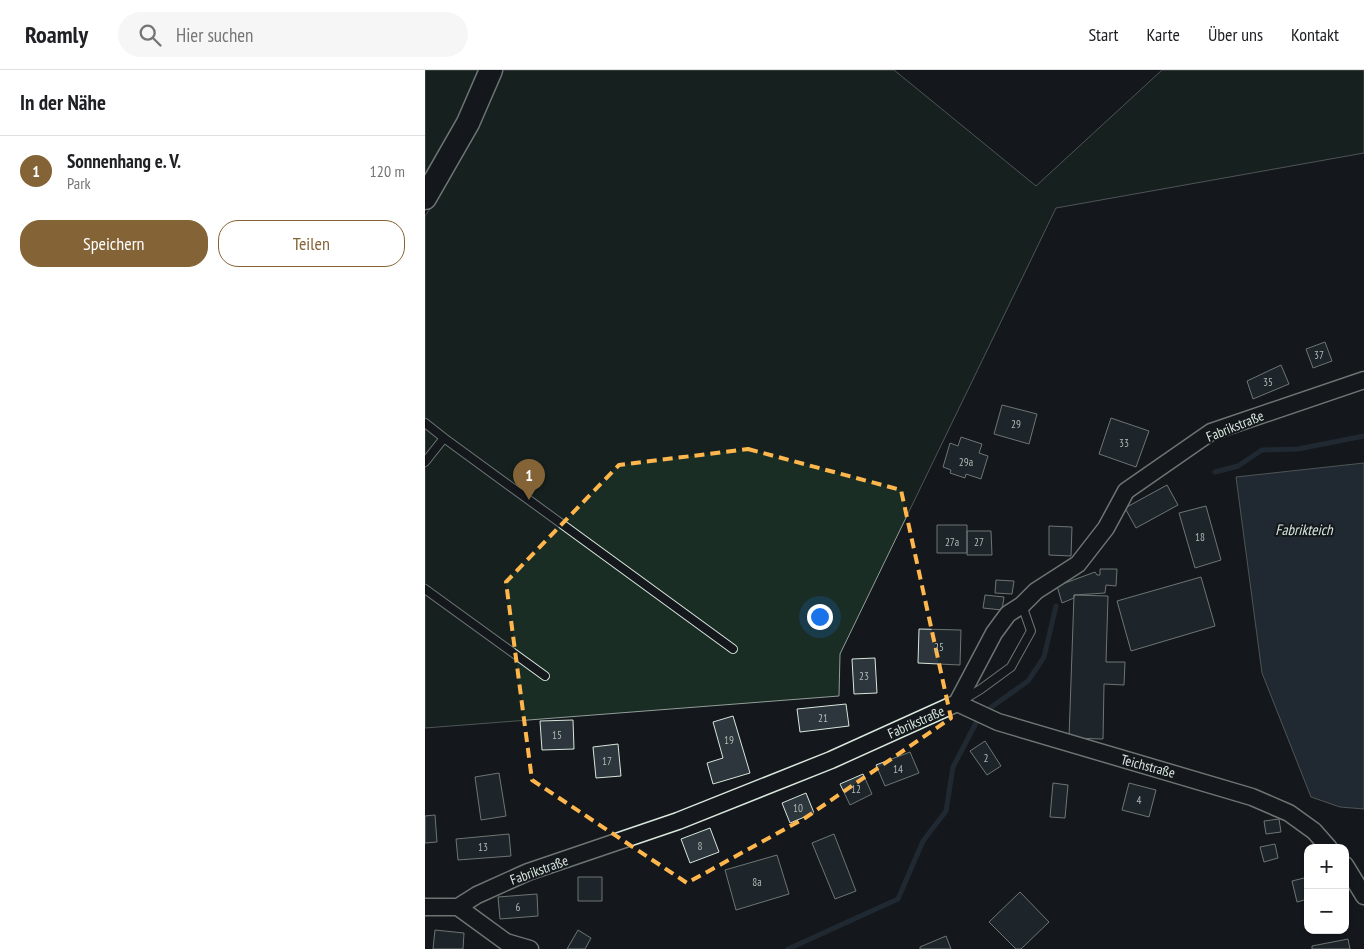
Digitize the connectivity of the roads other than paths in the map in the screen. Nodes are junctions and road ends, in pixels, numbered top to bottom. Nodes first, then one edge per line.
1 (491, 70) edge
2 (425, 198) edge
3 (1364, 380) edge
4 (425, 422) edge
5 (444, 438) junction
6 (425, 462) edge
7 (425, 589) edge
8 (1022, 605) junction
9 (733, 649) dead end
10 (545, 676) dead end
11 (957, 703) junction
12 (1325, 844) edge
13 (1349, 872) edge
14 (1364, 896) edge
15 (425, 907) edge
16 (458, 907) junction
17 (530, 949) edge

1 - 2 street
3 - 8 street, Fabrikstraße
4 - 5 lane
5 - 6 lane
5 - 9 lane
7 - 10 lane
8 - 11 street, Fabrikstraße
8 - 11 lane
11 - 12 street, Teichstraße
11 - 16 street, Fabrikstraße
13 - 14 street
15 - 16 street
16 - 17 street

